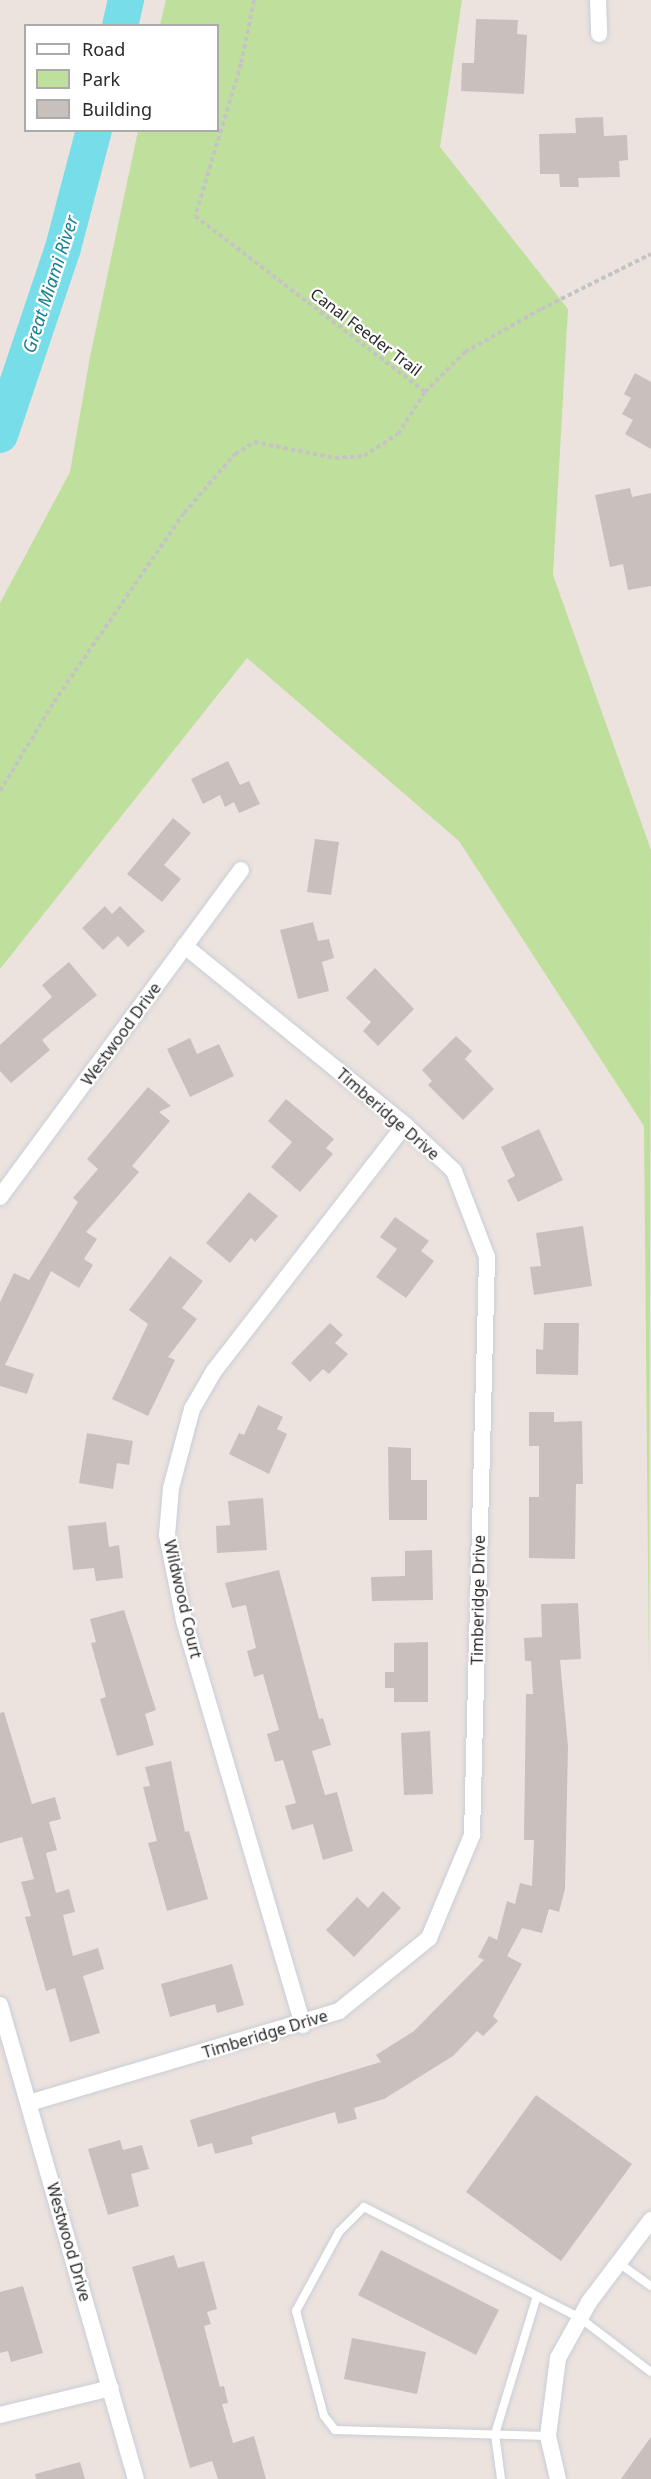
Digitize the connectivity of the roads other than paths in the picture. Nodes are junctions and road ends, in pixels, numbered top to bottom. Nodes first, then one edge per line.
1 (598, 0) edge
2 (599, 34) dead end
3 (241, 870) dead end
4 (185, 946) junction
5 (405, 1125) junction
6 (0, 1197) edge
7 (0, 2005) edge
8 (303, 2025) junction
9 (29, 2103) junction
10 (651, 2220) edge
11 (619, 2263) junction
12 (651, 2286) edge
13 (537, 2296) junction
14 (580, 2318) junction
15 (651, 2373) edge
16 (111, 2388) junction
17 (0, 2415) edge
18 (495, 2434) junction
19 (548, 2436) junction
20 (136, 2479) edge
21 (501, 2479) edge
22 (558, 2479) edge

1 - 2 street
3 - 4 street, Westwood Drive
4 - 5 street, Timberidge Drive
4 - 6 street, Westwood Drive
5 - 8 street, Wildwood Court
5 - 8 street, Timberidge Drive
7 - 9 street, Westwood Drive
8 - 9 street, Timberidge Drive
9 - 16 street, Westwood Drive
10 - 11 street
11 - 12 lane
11 - 14 street
13 - 14 lane
13 - 18 lane
13 - 18 lane
14 - 15 lane
14 - 19 street
16 - 17 street
16 - 20 street, Westwood Drive
18 - 19 lane
18 - 21 lane
19 - 22 street

